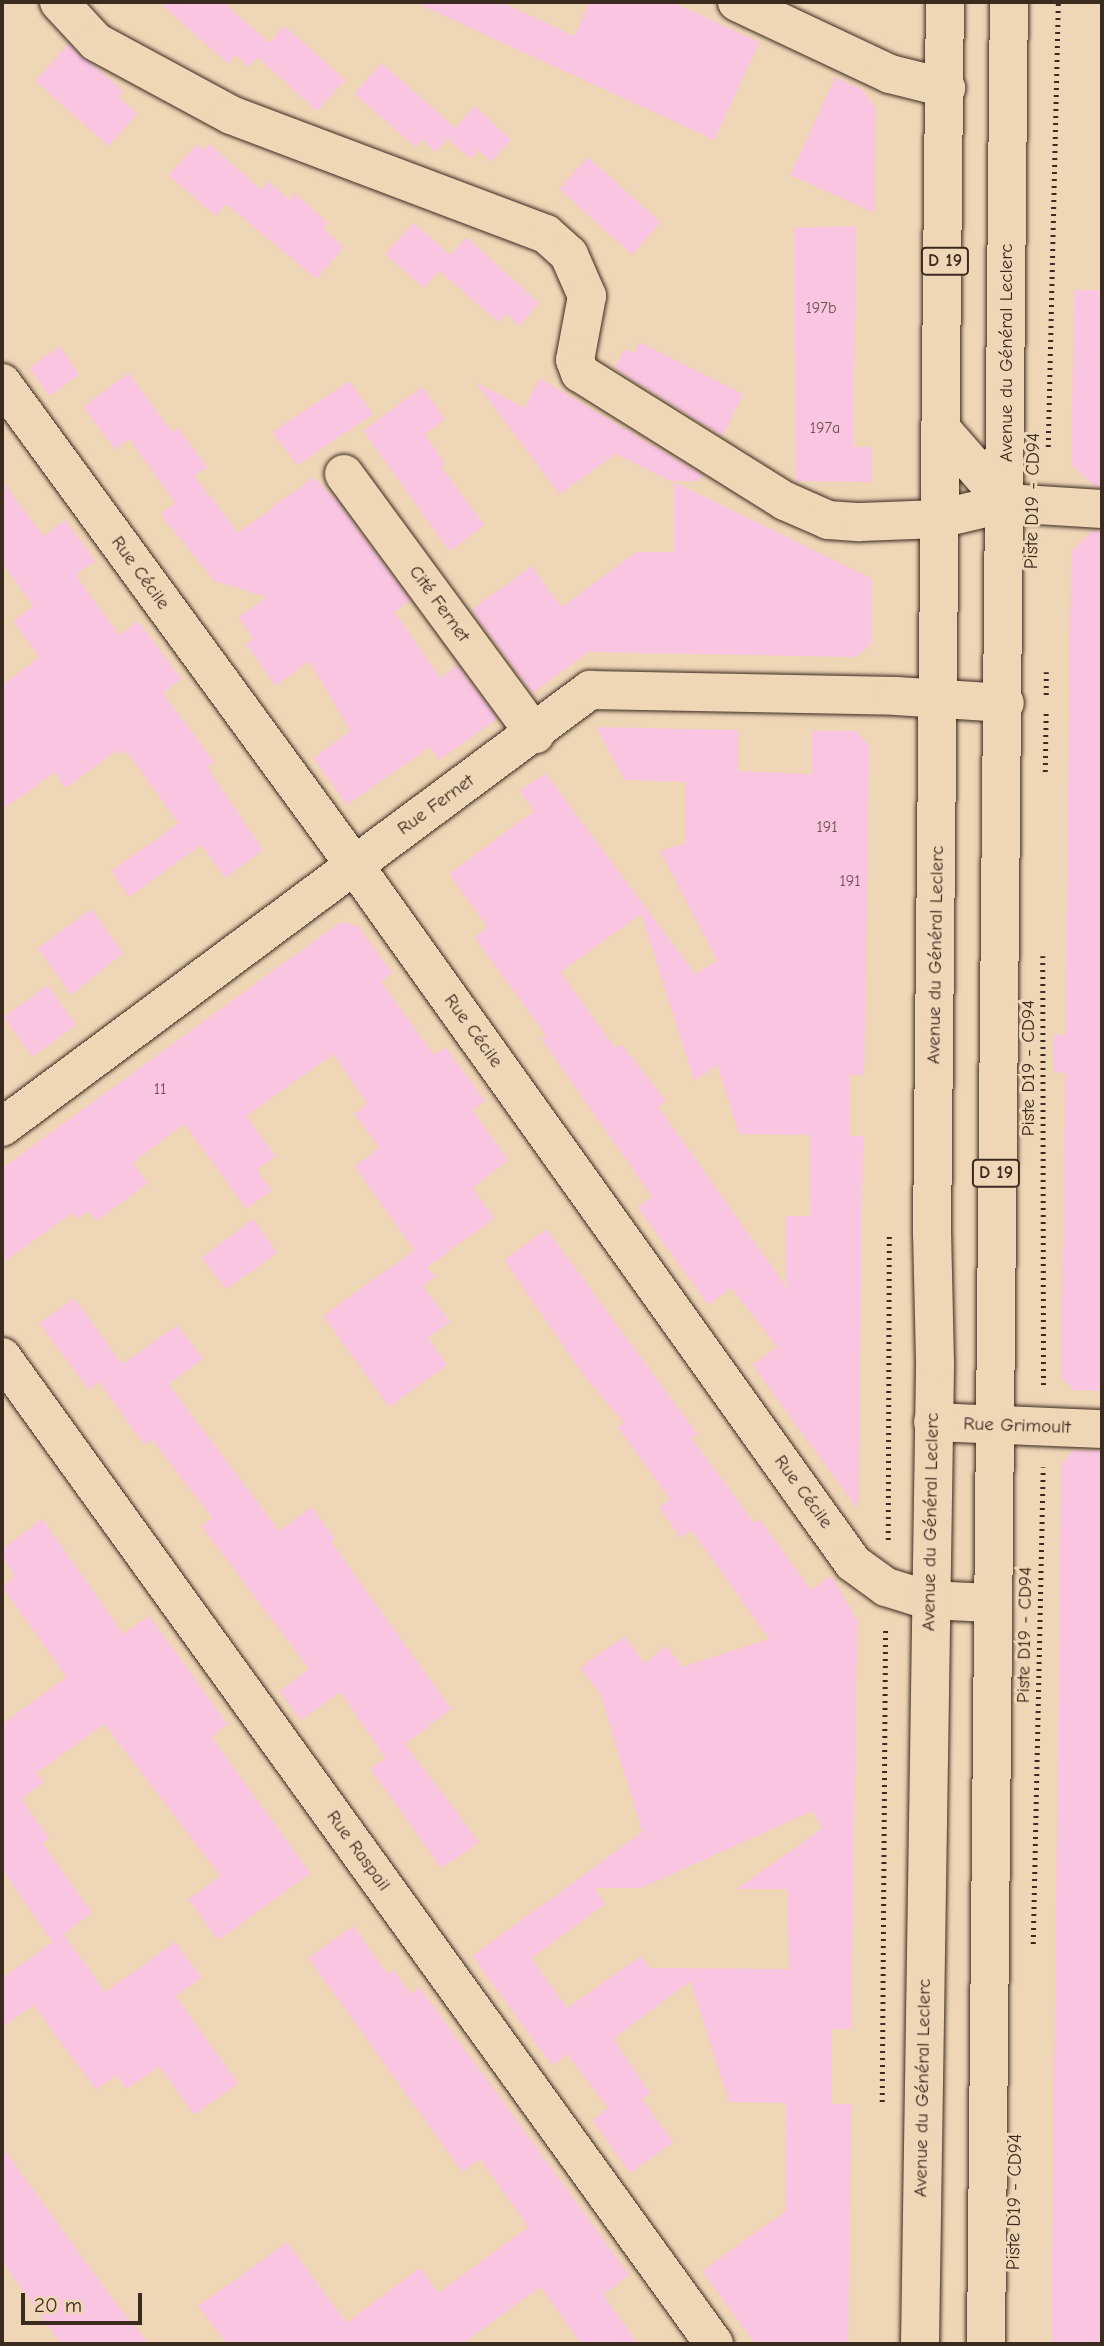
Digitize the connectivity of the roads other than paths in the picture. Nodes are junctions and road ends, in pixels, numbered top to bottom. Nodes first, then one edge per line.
1 (59, 2) edge
2 (737, 2) edge
3 (945, 2) edge
4 (1009, 2) edge
5 (946, 88) junction
6 (2, 383) edge
7 (943, 431) junction
8 (344, 474) dead end
9 (1006, 503) junction
10 (1102, 509) edge
11 (939, 519) junction
12 (939, 699) junction
13 (1004, 703) junction
14 (535, 734) junction
15 (354, 865) junction
16 (2, 1127) edge
17 (2, 1357) edge
18 (933, 1422) junction
19 (995, 1424) junction
20 (1102, 1429) edge
21 (928, 1601) junction
22 (991, 1602) junction
23 (714, 2344) edge
24 (920, 2344) edge
25 (986, 2344) edge

1 - 11 street
2 - 5 street
3 - 5 street, Avenue du Général Leclerc / D 19
4 - 9 street, Avenue du Général Leclerc / D 19
5 - 7 street, Avenue du Général Leclerc / D 19
6 - 15 street, Rue Cécile
7 - 9 street
7 - 11 street, Avenue du Général Leclerc / D 19
8 - 14 street, Cité Fernet
9 - 10 street
9 - 11 street
9 - 13 street, Avenue du Général Leclerc / D 19
11 - 12 street, Avenue du Général Leclerc / D 19
12 - 13 street
12 - 14 street, Rue Fernet
12 - 18 street, Avenue du Général Leclerc / D 19
13 - 19 street, Avenue du Général Leclerc / D 19
14 - 15 street, Rue Fernet
15 - 16 street, Rue Fernet
15 - 21 street, Rue Cécile
17 - 23 street, Rue Raspail
18 - 19 street, Rue Grimoult
18 - 21 street, Avenue du Général Leclerc / D 19
19 - 20 street, Rue Grimoult
19 - 22 street, Avenue du Général Leclerc / D 19
21 - 22 street, Rue Cécile
21 - 24 street, Avenue du Général Leclerc / D 19
22 - 25 street, Avenue du Général Leclerc / D 19

